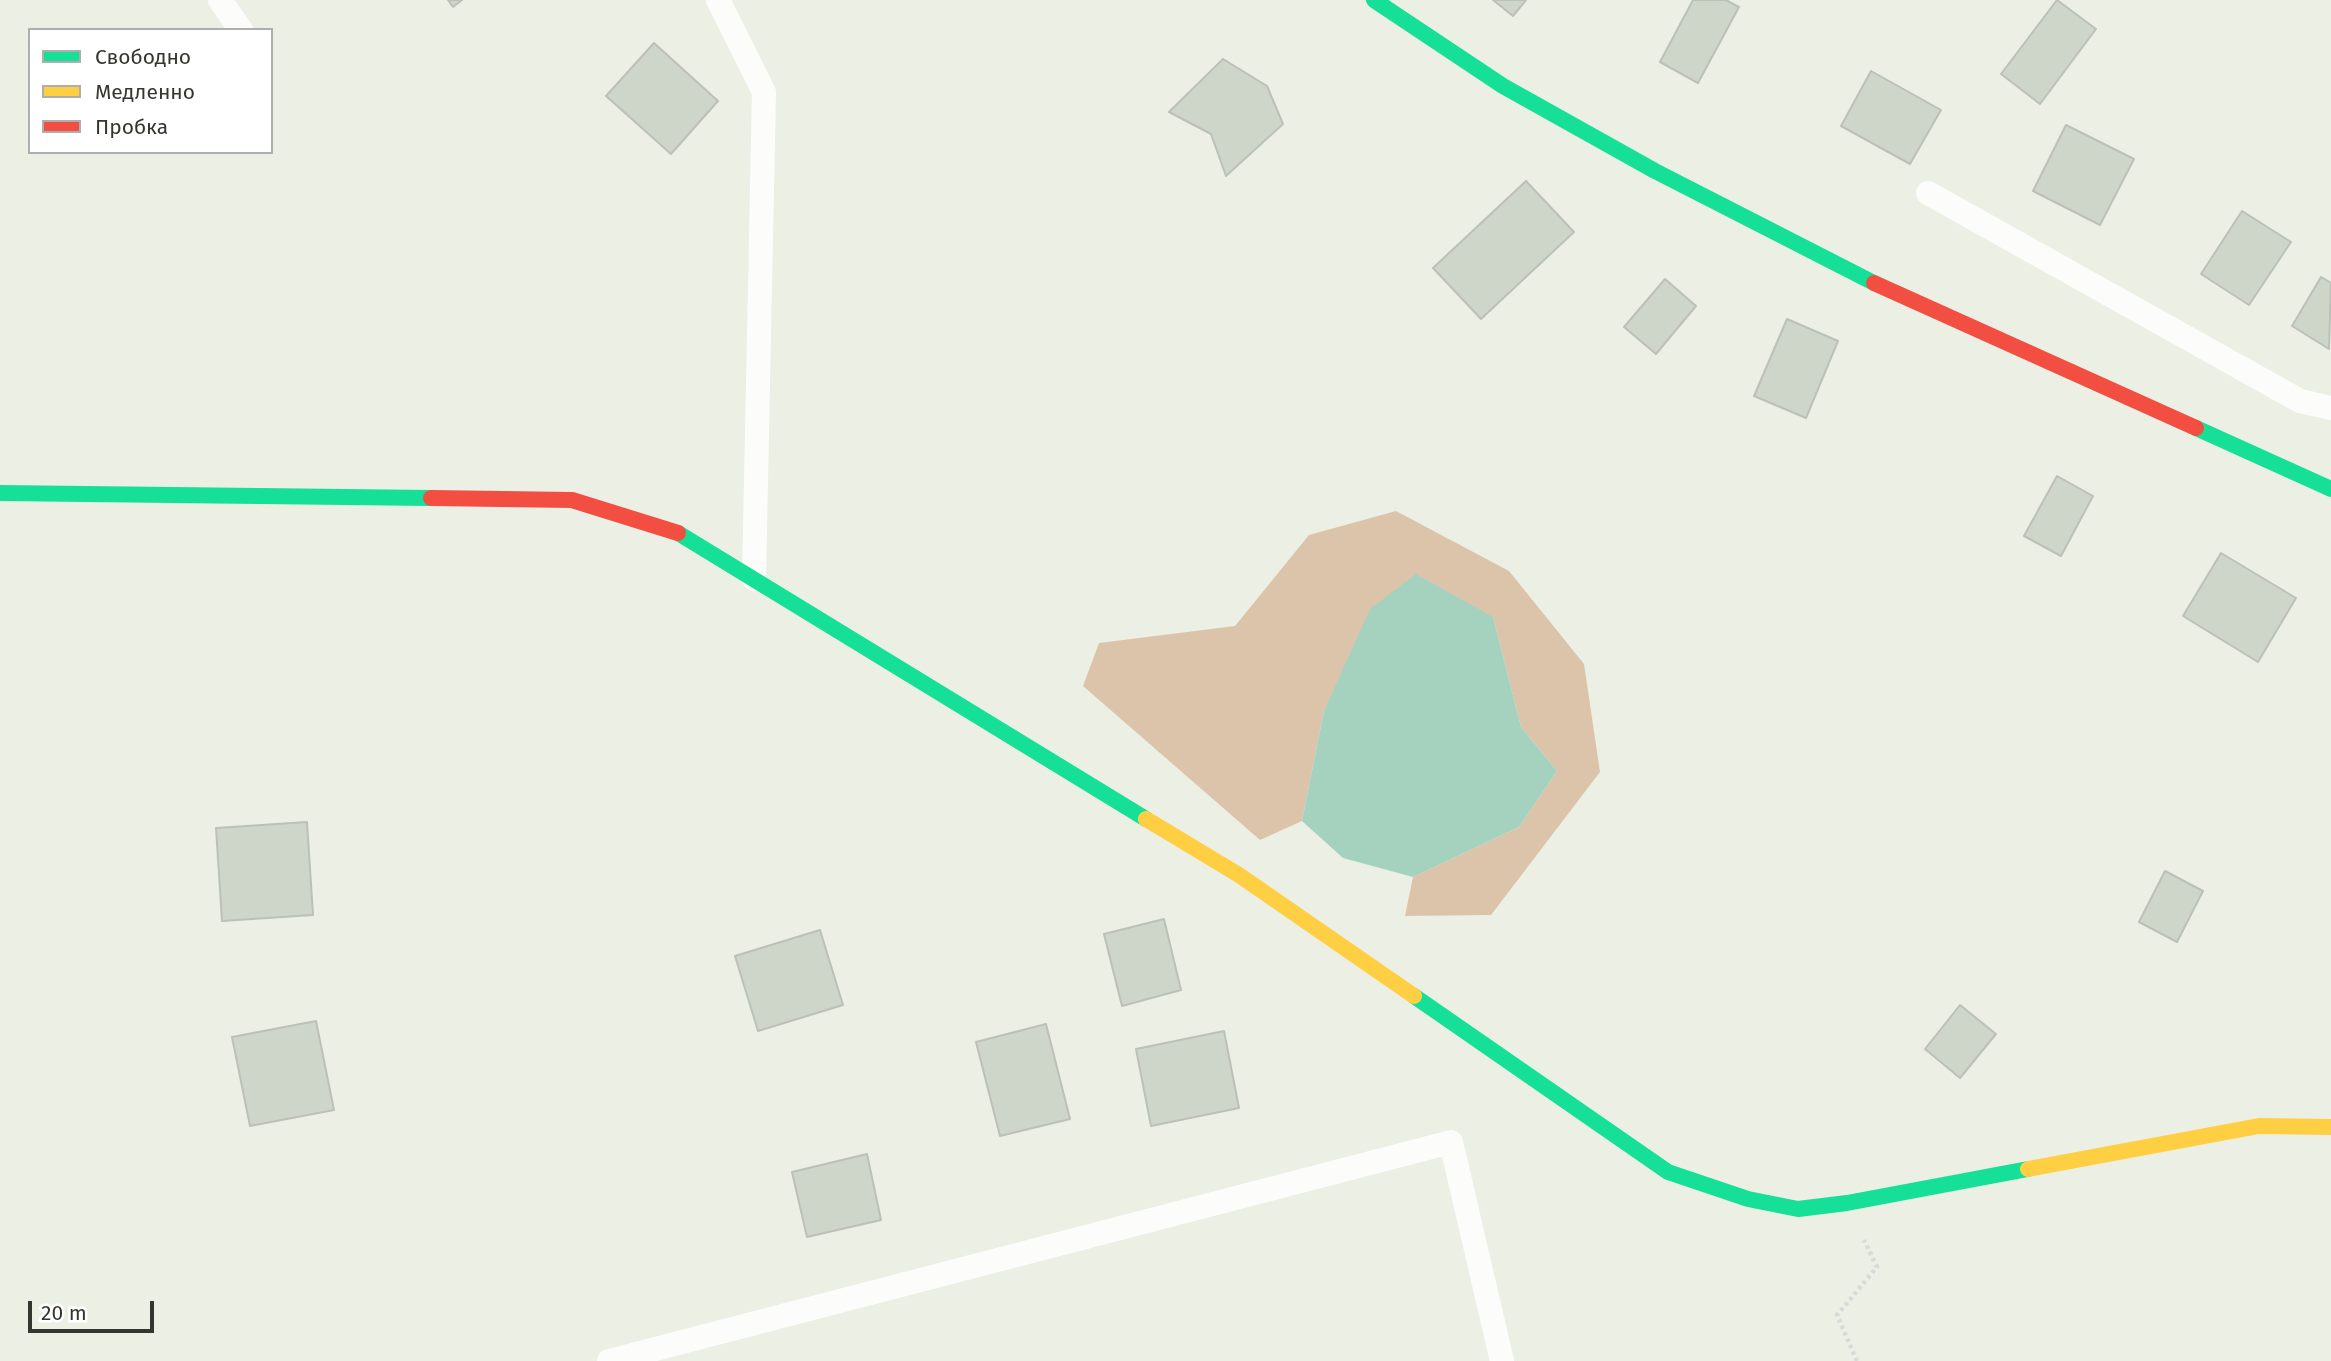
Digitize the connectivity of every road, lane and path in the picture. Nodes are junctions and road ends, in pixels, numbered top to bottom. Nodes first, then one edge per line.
1 (220, 0) edge
2 (718, 0) edge
3 (1374, 0) edge
4 (240, 28) edge
5 (1928, 193) dead end
6 (2331, 408) edge
7 (2331, 489) edge
8 (0, 493) edge
9 (754, 579) junction
10 (2331, 1127) edge
11 (1847, 1203) junction
12 (610, 1361) edge
13 (1502, 1361) edge
14 (1857, 1361) edge

1 - 4 lane
2 - 9 lane
3 - 7 street
5 - 6 lane
8 - 9 street
9 - 11 street
10 - 11 street
11 - 14 path
12 - 13 lane

